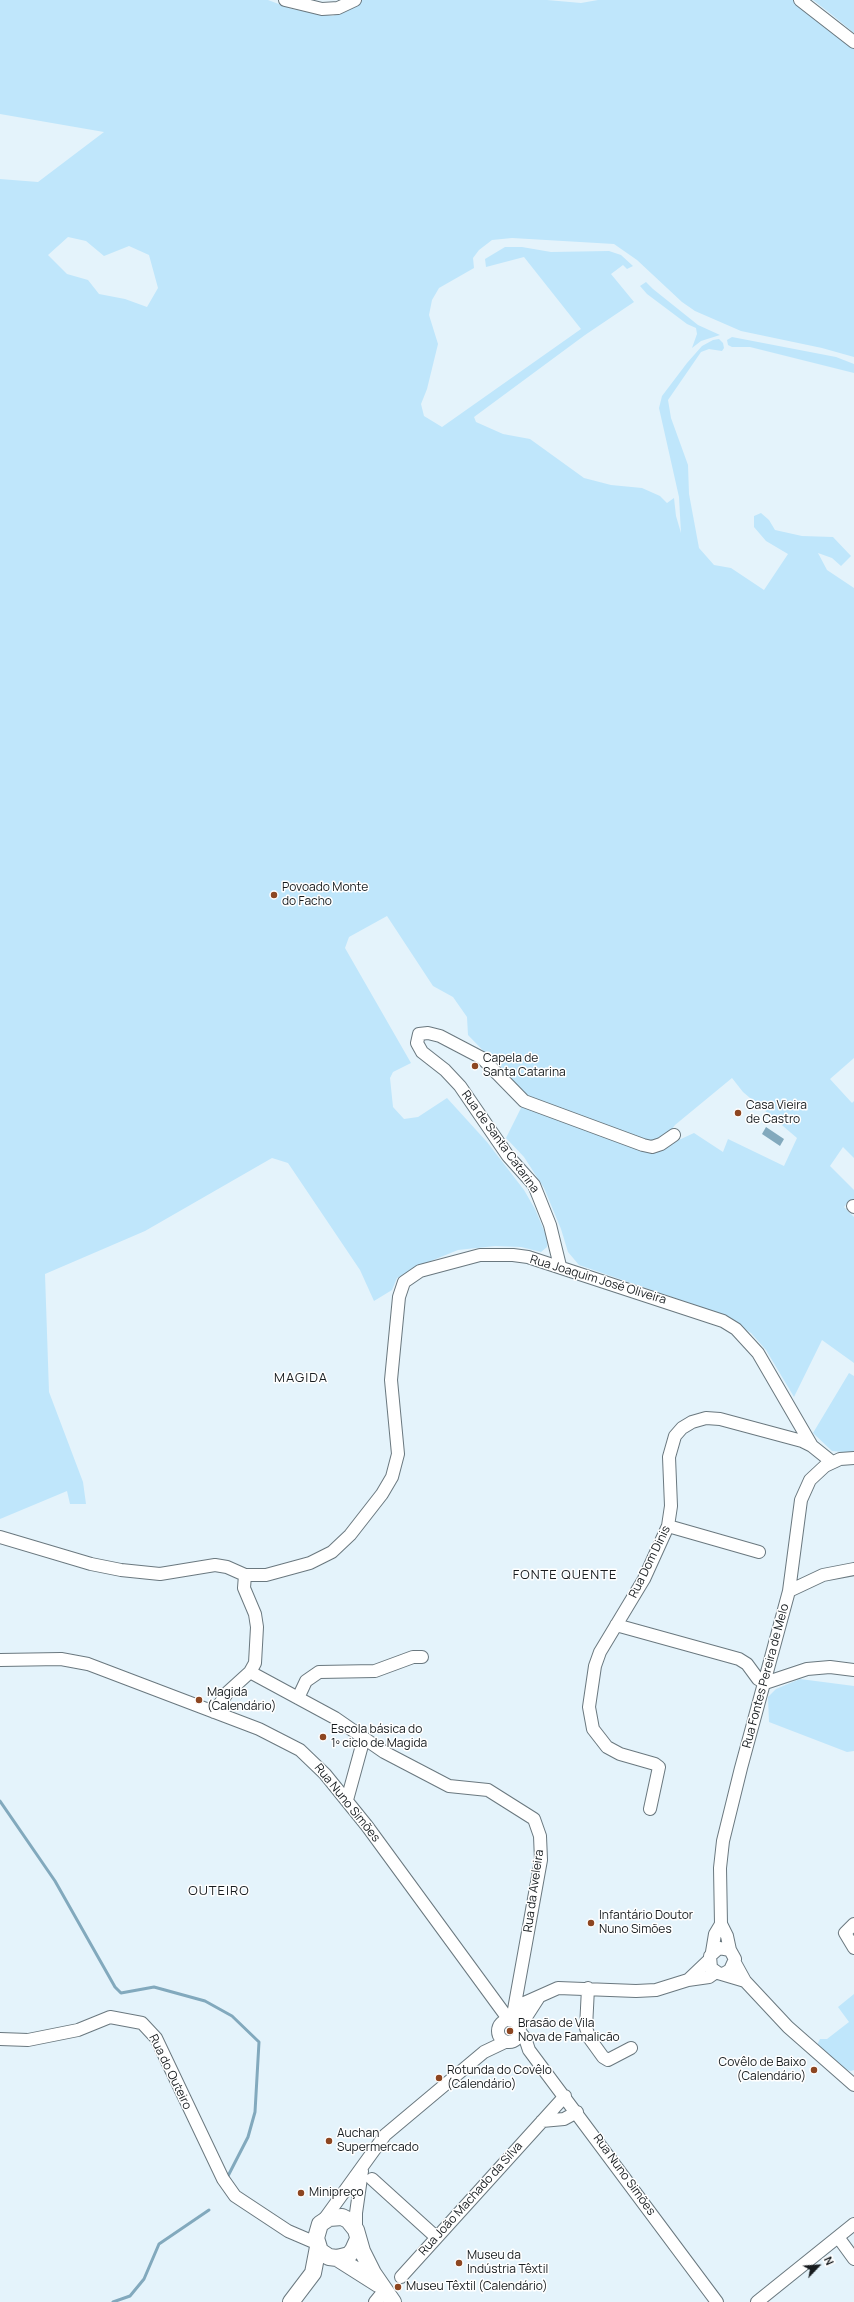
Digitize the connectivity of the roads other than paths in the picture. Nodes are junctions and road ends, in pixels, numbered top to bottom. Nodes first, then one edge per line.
1 (285, 0) edge
2 (355, 0) edge
3 (800, 0) edge
4 (854, 42) edge
5 (674, 1135) dead end
6 (560, 1266) junction
7 (812, 1446) junction
8 (854, 1458) edge
9 (832, 1462) junction
10 (668, 1526) junction
11 (0, 1537) edge
12 (758, 1552) dead end
13 (854, 1569) edge
14 (245, 1575) junction
15 (789, 1591) junction
16 (616, 1625) junction
17 (422, 1657) dead end
18 (0, 1660) edge
19 (854, 1670) edge
20 (250, 1672) junction
21 (765, 1682) junction
22 (298, 1698) junction
23 (214, 1712) junction
24 (364, 1738) junction
25 (347, 1800) junction
26 (650, 1808) dead end
27 (721, 1924) junction
28 (854, 1924) edge
29 (854, 1948) edge
30 (710, 1956) junction
31 (732, 1956) junction
32 (719, 1973) junction
33 (688, 1980) junction
34 (745, 1981) junction
35 (588, 1988) junction
36 (539, 1996) junction
37 (496, 2003) junction
38 (511, 2025) junction
39 (0, 2039) edge
40 (631, 2048) dead end
41 (851, 2080) edge
42 (565, 2096) junction
43 (577, 2112) junction
44 (542, 2121) junction
45 (362, 2167) junction
46 (372, 2179) dead end
47 (854, 2224) edge
48 (357, 2234) junction
49 (319, 2235) junction
50 (436, 2237) junction
51 (838, 2237) junction
52 (335, 2258) junction
53 (854, 2259) edge
54 (313, 2273) junction
55 (401, 2277) dead end
56 (383, 2295) edge
57 (291, 2302) edge
58 (717, 2302) edge
59 (757, 2302) edge

1 - 2 street
3 - 4 street
5 - 6 street, Rua de Santa Catarina
6 - 7 street, Rua Joaquim José Oliveira
6 - 14 street, Rua Joaquim José Oliveira
7 - 9 street, Rua Dom Dinis
7 - 10 street, Rua Dom Dinis
8 - 9 street, Rua Fontes Pereira de Melo
9 - 15 street, Rua Fontes Pereira de Melo
10 - 12 street
10 - 16 street, Rua Dom Dinis
11 - 14 street
13 - 15 street
14 - 20 street
15 - 21 street, Rua Fontes Pereira de Melo
16 - 21 street
16 - 26 street, Rua Dom Dinis
17 - 22 street
18 - 23 street, Rua Nuno Simões
19 - 21 street
20 - 22 street, Rua da Aveleira
20 - 23 street
21 - 27 street, Rua Fontes Pereira de Melo
22 - 24 street, Rua da Aveleira
23 - 25 street, Rua Nuno Simões
24 - 25 street
24 - 38 street, Rua da Aveleira
25 - 37 street, Rua Nuno Simões
27 - 30 street, Rua Fontes Pereira de Melo
27 - 31 street, Rua Fontes Pereira de Melo
28 - 29 street
30 - 31 street
30 - 32 street
30 - 33 street
31 - 32 street
31 - 34 street, Rua Fontes Pereira de Melo
32 - 33 street
32 - 34 street, Rua Fontes Pereira de Melo
33 - 35 street
34 - 41 street, Rua Fontes Pereira de Melo
35 - 36 street
35 - 40 street
36 - 38 street
36 - 38 street
37 - 38 street
37 - 38 street, Rua Nuno Simões
38 - 42 street, Rua Nuno Simões
38 - 45 street
39 - 49 street, Rua do Outeiro
42 - 43 street, Rua Nuno Simões
42 - 44 street, Rua João Machado da Silva
43 - 44 street
43 - 58 street, Rua Nuno Simões
44 - 50 street, Rua João Machado da Silva
45 - 48 street
45 - 49 street
46 - 50 street
47 - 51 street
48 - 49 main road
48 - 52 main road
48 - 56 main road
49 - 52 main road
49 - 54 main road
50 - 55 street, Rua João Machado da Silva
51 - 53 street
51 - 59 street
52 - 54 main road
52 - 56 main road
54 - 57 main road

